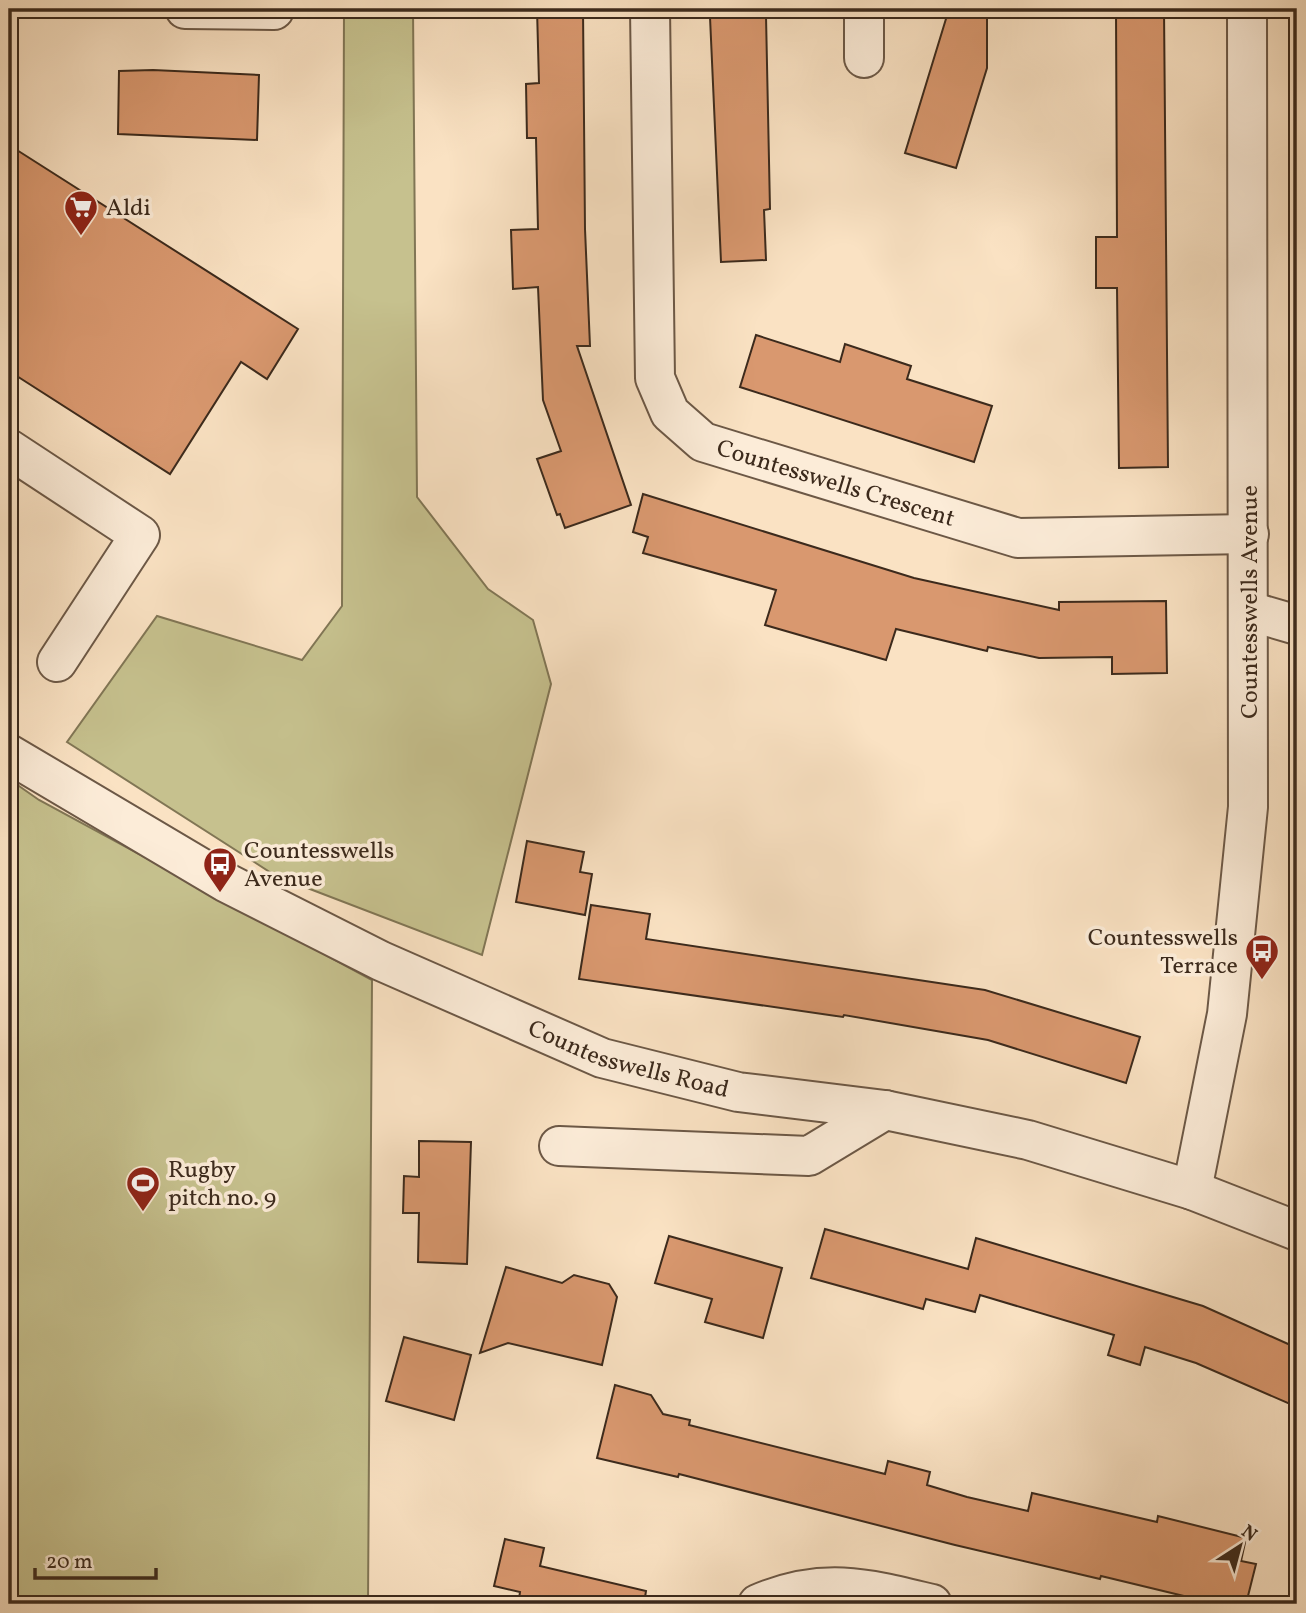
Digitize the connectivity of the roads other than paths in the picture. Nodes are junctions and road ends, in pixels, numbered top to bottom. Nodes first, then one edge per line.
1 (185, 9) edge
2 (650, 9) edge
3 (864, 9) edge
4 (1247, 9) edge
5 (275, 10) edge
6 (864, 58) dead end
7 (9, 449) edge
8 (1249, 534) junction
9 (1249, 611) junction
10 (1297, 625) edge
11 (57, 662) dead end
12 (9, 754) edge
13 (885, 1110) junction
14 (559, 1146) dead end
15 (1192, 1190) junction
16 (1297, 1231) edge
17 (758, 1604) edge
18 (932, 1604) edge

1 - 5 street
2 - 8 street, Countesswells Crescent
3 - 6 street
4 - 8 street, Countesswells Avenue
7 - 11 street
8 - 9 street, Countesswells Avenue
9 - 10 street
9 - 15 street, Countesswells Avenue
12 - 13 street, Countesswells Road
13 - 14 street
13 - 15 street, Countesswells Road
15 - 16 street, Countesswells Road
17 - 18 street

